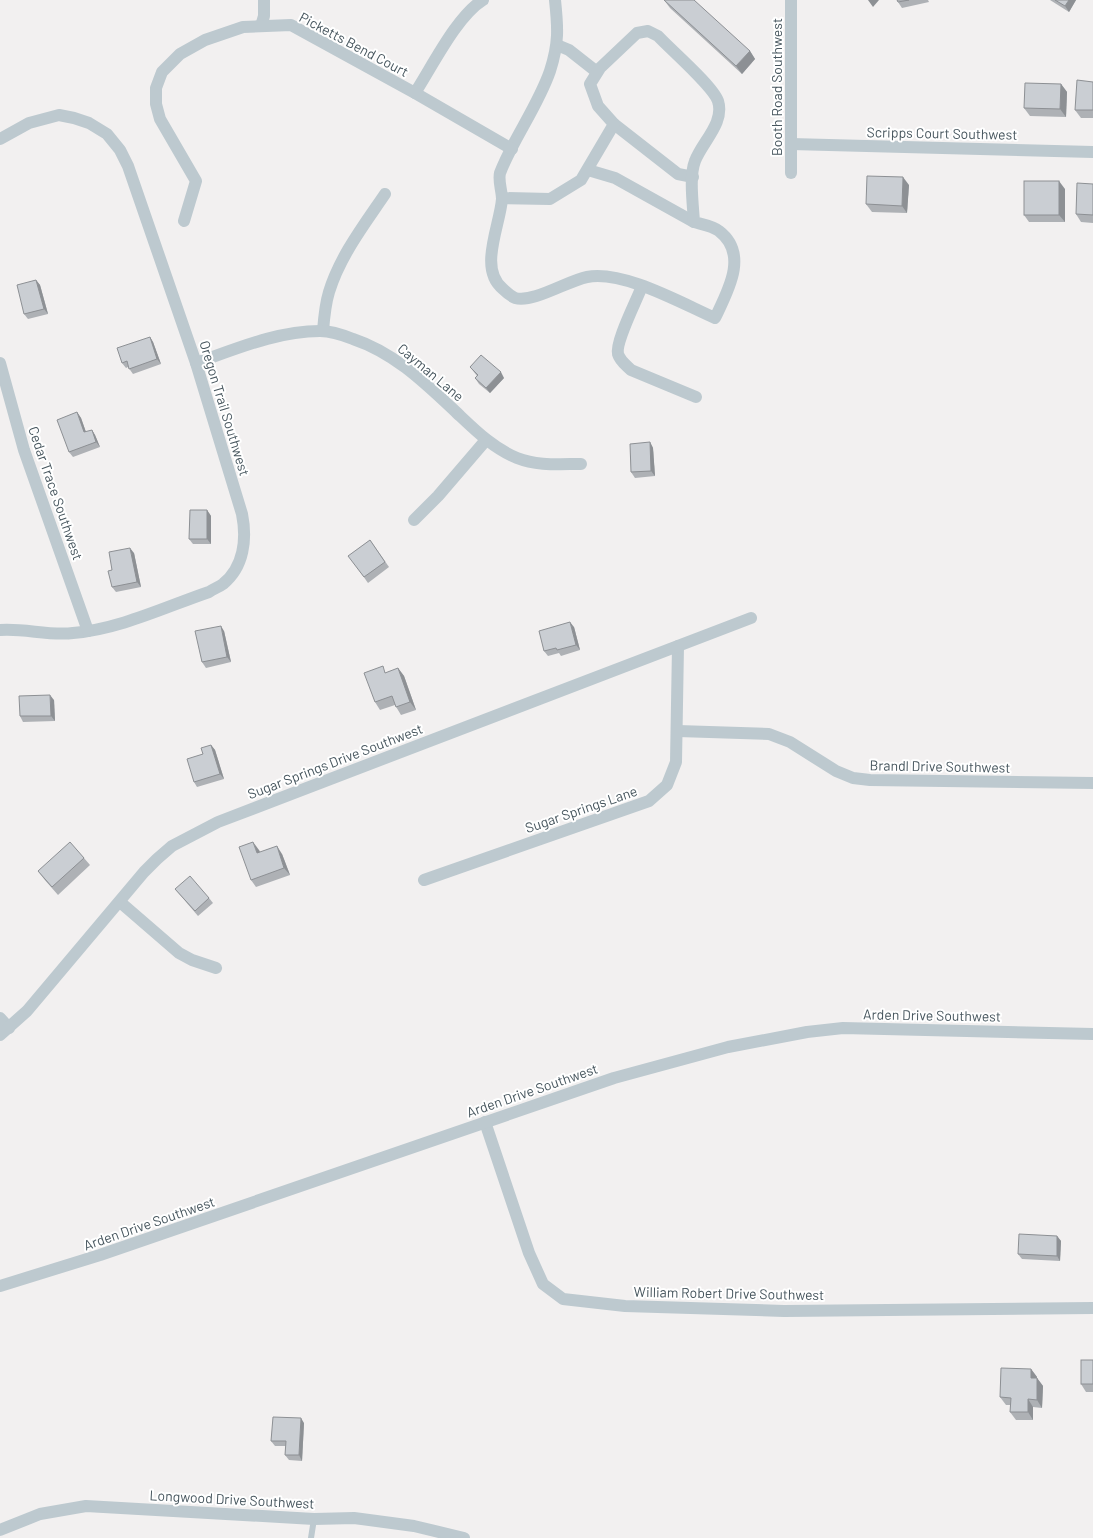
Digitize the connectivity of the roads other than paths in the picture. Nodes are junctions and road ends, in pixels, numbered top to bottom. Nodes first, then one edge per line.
1 (264, 0) edge
2 (483, 0) edge
3 (556, 0) edge
4 (791, 0) edge
5 (261, 26) junction
6 (557, 45) junction
7 (597, 72) junction
8 (415, 93) junction
9 (614, 124) junction
10 (0, 139) edge
11 (791, 144) junction
12 (512, 149) junction
13 (1093, 152) edge
14 (588, 170) junction
15 (790, 173) dead end
16 (693, 177) junction
17 (385, 194) dead end
18 (502, 198) junction
19 (184, 221) dead end
20 (694, 222) junction
21 (642, 286) junction
22 (323, 331) junction
23 (0, 363) edge
24 (196, 363) junction
25 (696, 397) dead end
26 (486, 440) junction
27 (581, 464) dead end
28 (414, 520) dead end
29 (751, 618) dead end
30 (0, 630) edge
31 (88, 631) junction
32 (678, 646) junction
33 (678, 732) junction
34 (1093, 783) edge
35 (424, 880) dead end
36 (120, 902) junction
37 (216, 968) dead end
38 (0, 1018) edge
39 (4, 1032) edge
40 (1093, 1034) edge
41 (485, 1122) junction
42 (0, 1286) edge
43 (1093, 1308) edge
44 (314, 1519) junction
45 (0, 1530) edge
46 (311, 1538) edge
47 (464, 1538) edge

1 - 5 street
2 - 8 street
3 - 6 street
4 - 11 street, Booth Road Southwest
5 - 8 street, Picketts Bend Court
5 - 19 street, Picketts Bend Court
6 - 7 street
6 - 12 street
7 - 9 street
7 - 16 street
8 - 12 street, Picketts Bend Court
9 - 14 street
9 - 16 street
10 - 24 street, Oregon Trail Southwest
11 - 13 street, Scripps Court Southwest
11 - 15 street, Booth Road Southwest
12 - 18 street
14 - 18 street
14 - 20 street
16 - 20 street
17 - 22 street
18 - 21 street
20 - 21 street
21 - 25 street
22 - 24 street, Cayman Lane
22 - 26 street, Cayman Lane
23 - 31 street, Cedar Trace Southwest
24 - 31 street, Oregon Trail Southwest
26 - 27 street, Cayman Lane
26 - 28 street
29 - 32 street, Sugar Springs Drive Southwest
30 - 31 street, Oregon Trail Southwest
32 - 33 street, Sugar Springs Lane
32 - 36 street, Sugar Springs Drive Southwest
33 - 34 street, Brandl Drive Southwest
33 - 35 street, Sugar Springs Lane
36 - 37 street
36 - 39 street, Sugar Springs Drive Southwest
38 - 39 street
40 - 41 street, Arden Drive Southwest
41 - 42 street, Arden Drive Southwest
41 - 43 street, William Robert Drive Southwest
44 - 45 street, Longwood Drive Southwest
44 - 46 lane
44 - 47 street, Longwood Drive Southwest

